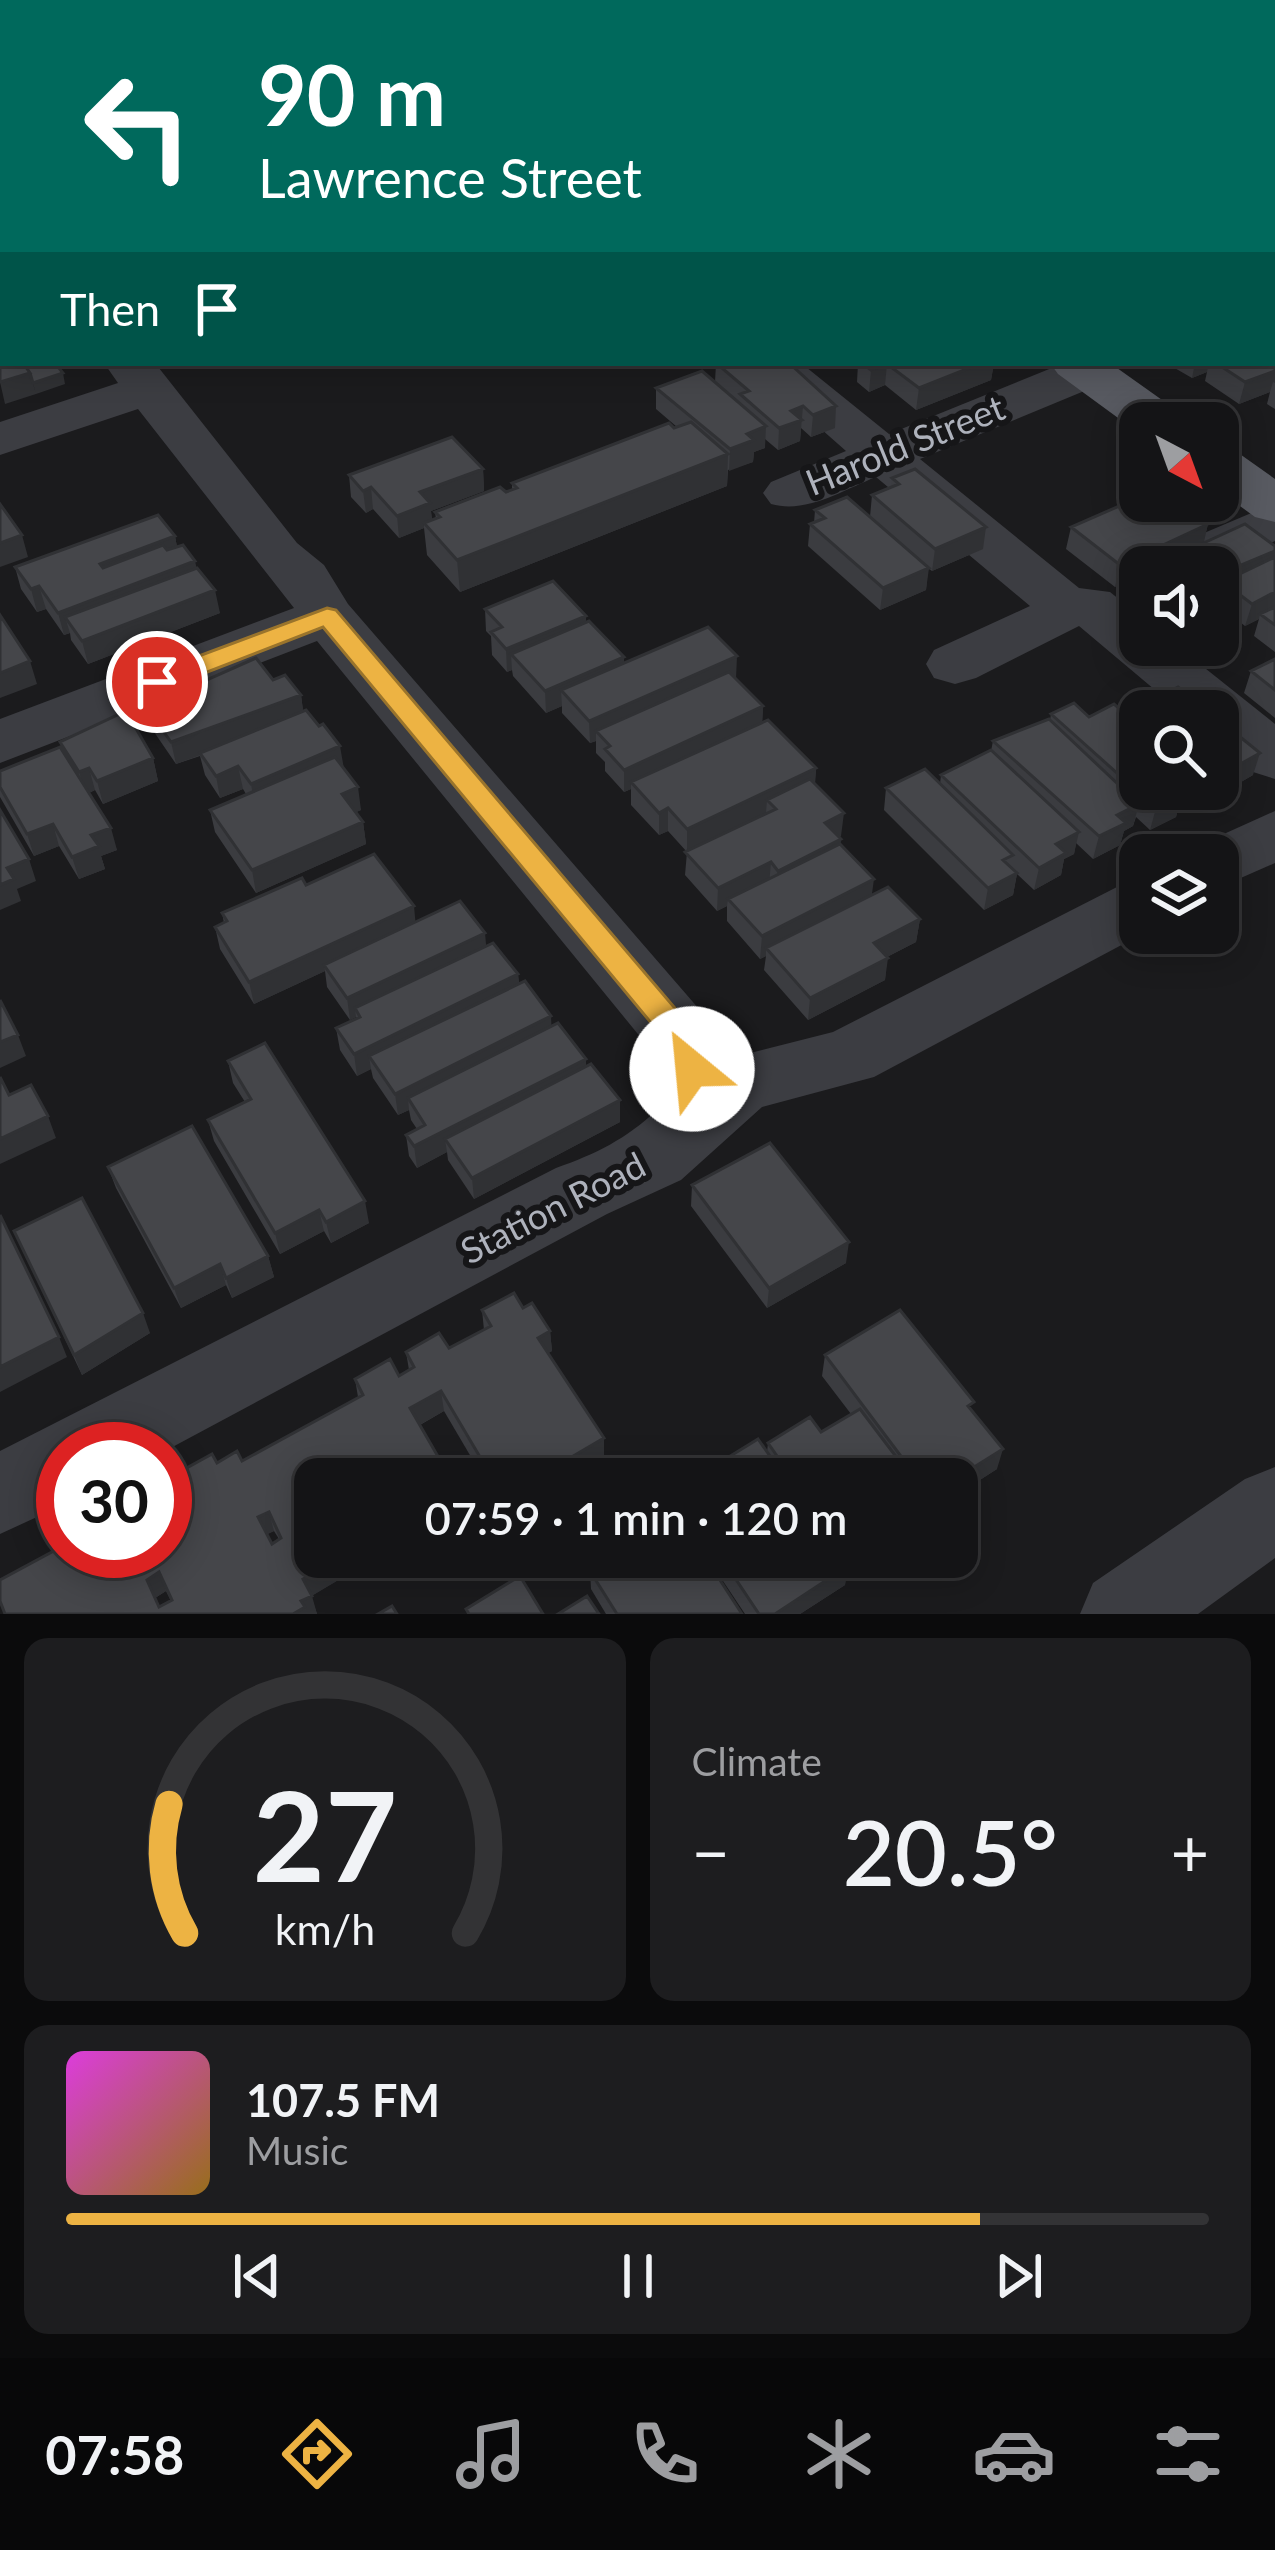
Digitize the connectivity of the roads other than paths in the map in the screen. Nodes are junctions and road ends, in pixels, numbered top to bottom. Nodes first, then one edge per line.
1 (775, 366) edge
2 (1082, 367) edge
3 (139, 376) edge
4 (1131, 402) edge
5 (0, 439) edge
6 (883, 455) junction
7 (1239, 479) edge
8 (790, 493) dead end
9 (1275, 505) edge
10 (1275, 520) edge
11 (1218, 546) edge
12 (1099, 598) edge
13 (327, 616) junction
14 (955, 664) dead end
15 (0, 742) edge
16 (1275, 757) edge
17 (1275, 834) edge
18 (1239, 853) edge
19 (1119, 916) edge
20 (666, 1018) junction
21 (773, 1073) junction
22 (694, 1122) junction
23 (139, 1422) edge
24 (36, 1476) edge
25 (0, 1494) edge
26 (1275, 1508) edge
27 (1124, 1614) edge

1 - 6 street
2 - 4 main road
2 - 6 street, Harold Street
3 - 5 street
3 - 13 street
6 - 8 street, Harold Street
6 - 12 street
7 - 9 main road
10 - 11 street
12 - 14 street
12 - 16 street
13 - 15 street
13 - 20 street
17 - 18 street
19 - 21 street, Station Road
20 - 21 street
20 - 22 street
21 - 22 street, Station Road
22 - 23 street, Station Road
24 - 25 street
26 - 27 street

